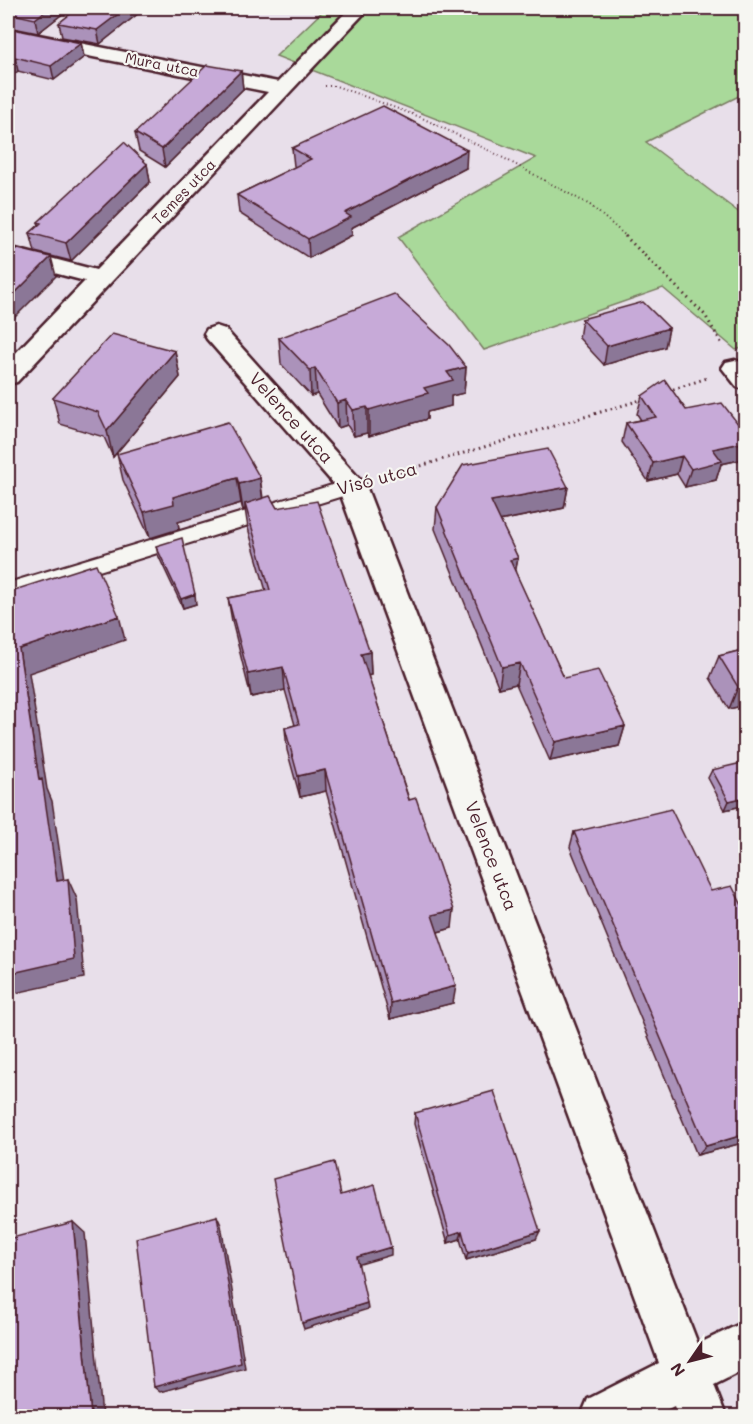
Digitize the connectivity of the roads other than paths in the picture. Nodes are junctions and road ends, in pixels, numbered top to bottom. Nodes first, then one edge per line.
1 (360, 8) edge
2 (59, 27) edge
3 (8, 34) edge
4 (42, 41) junction
5 (282, 89) junction
6 (8, 254) edge
7 (101, 278) junction
8 (216, 334) dead end
9 (8, 376) edge
10 (352, 486) junction
11 (8, 591) edge
12 (746, 1344) edge
13 (694, 1396) edge
14 (605, 1416) edge

1 - 5 street, Temes utca
2 - 4 street
3 - 4 street, Mura utca
4 - 5 street, Mura utca
5 - 7 street, Temes utca
6 - 7 street
7 - 9 street, Temes utca
8 - 10 street, Velence utca
10 - 11 lane, Visó utca
10 - 13 street, Velence utca
12 - 13 street
13 - 14 street

